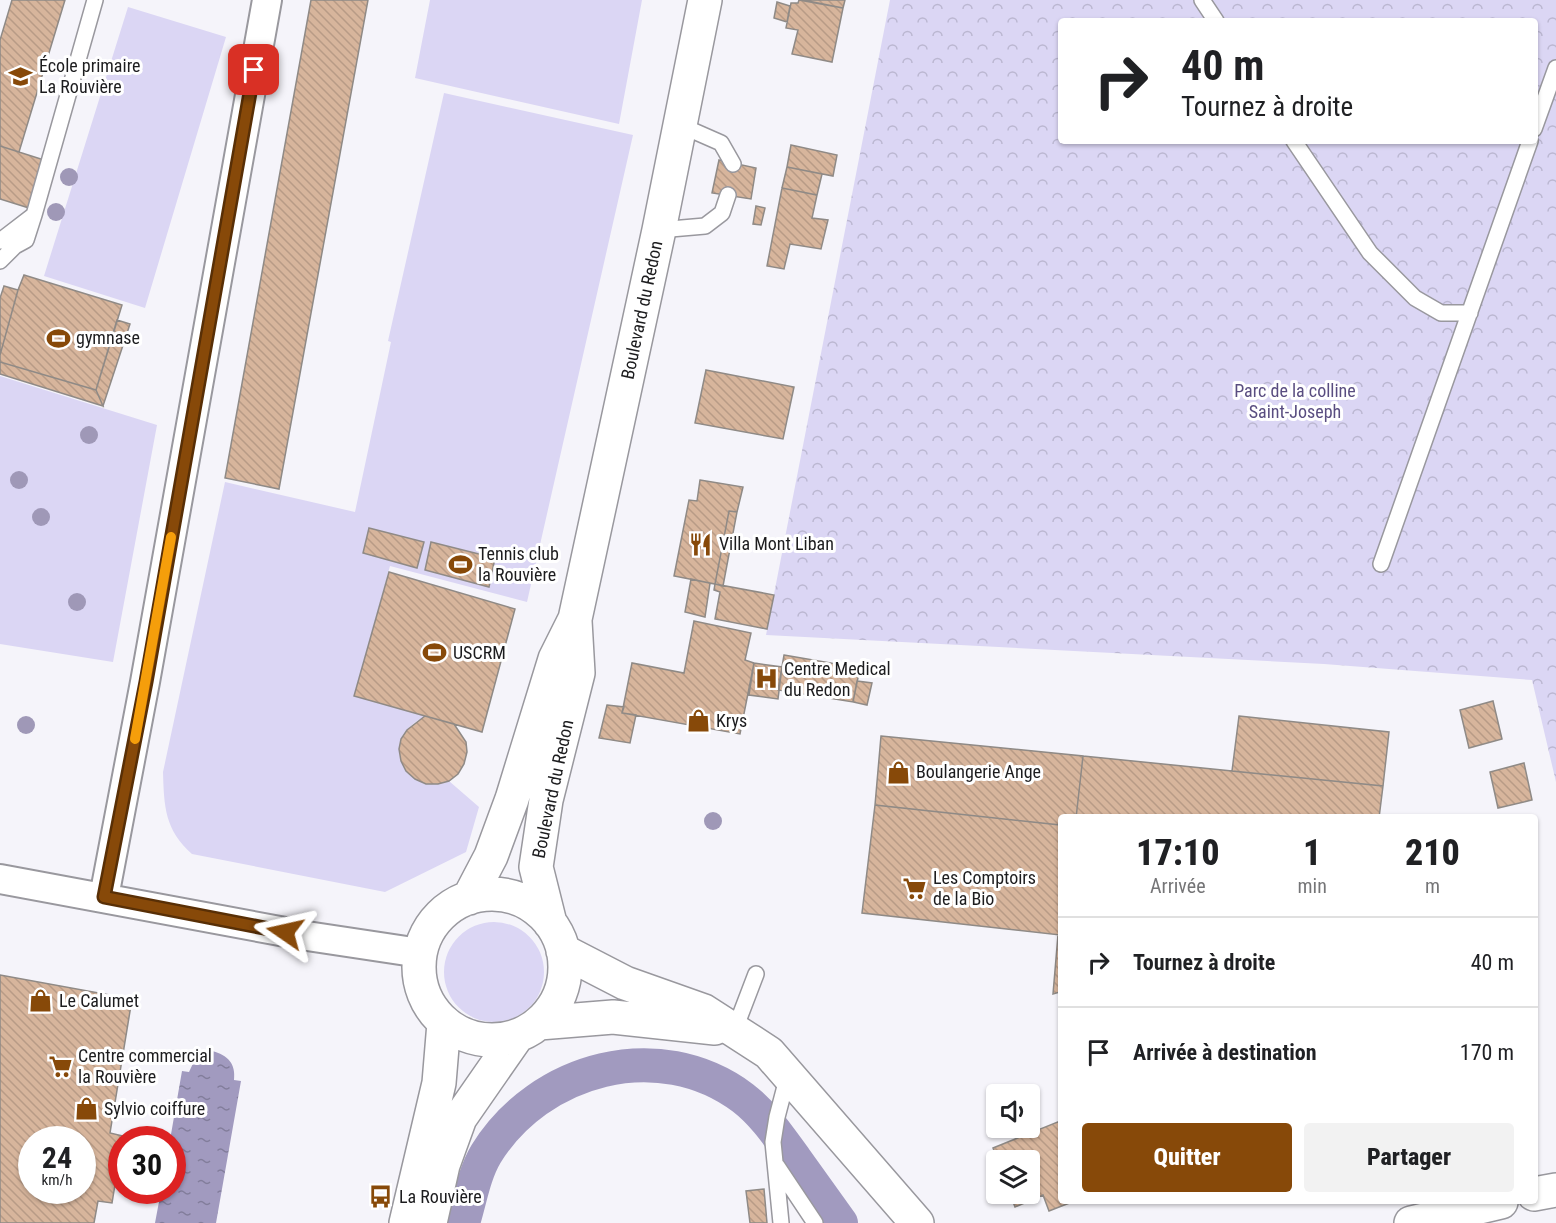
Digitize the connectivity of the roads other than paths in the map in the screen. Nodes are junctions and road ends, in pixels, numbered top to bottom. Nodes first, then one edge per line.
1 (95, 0) edge
2 (267, 0) edge
3 (705, 0) edge
4 (1202, 0) edge
5 (1214, 18) edge
6 (1556, 68) edge
7 (1538, 118) edge
8 (680, 125) junction
9 (1296, 144) edge
10 (1529, 144) edge
11 (733, 164) dead end
12 (728, 195) dead end
13 (34, 215) junction
14 (659, 230) junction
15 (0, 241) edge
16 (0, 261) edge
17 (1470, 313) junction
18 (1381, 564) dead end
19 (575, 619) junction
20 (0, 879) edge
21 (104, 897) junction
22 (469, 898) junction
23 (557, 937) junction
24 (420, 953) junction
25 (756, 974) dead end
26 (444, 1023) junction
27 (735, 1029) junction
28 (528, 1030) junction
29 (788, 1075) junction
30 (775, 1163) junction
31 (1556, 1190) edge
32 (1538, 1193) edge
33 (1492, 1204) edge
34 (406, 1223) edge
35 (430, 1223) edge
36 (781, 1223) edge
37 (815, 1223) edge
38 (916, 1223) edge
39 (1411, 1223) edge

1 - 13 lane
2 - 21 street
3 - 8 street, Boulevard du Redon
4 - 5 lane
6 - 7 lane
8 - 11 lane
8 - 14 street, Boulevard du Redon
9 - 17 lane
10 - 17 lane
12 - 14 lane
13 - 15 lane
13 - 16 lane
14 - 19 street, Boulevard du Redon
17 - 18 lane
19 - 22 street, Boulevard du Redon
19 - 23 street, Boulevard du Redon
20 - 21 street
21 - 24 street
22 - 23 street
22 - 24 street
23 - 27 street
23 - 28 street
24 - 26 street
25 - 27 lane
26 - 28 street
26 - 34 street
27 - 28 street
27 - 29 street
28 - 35 street
29 - 30 lane
29 - 38 street
30 - 36 lane
30 - 37 lane
31 - 32 street
33 - 39 street

